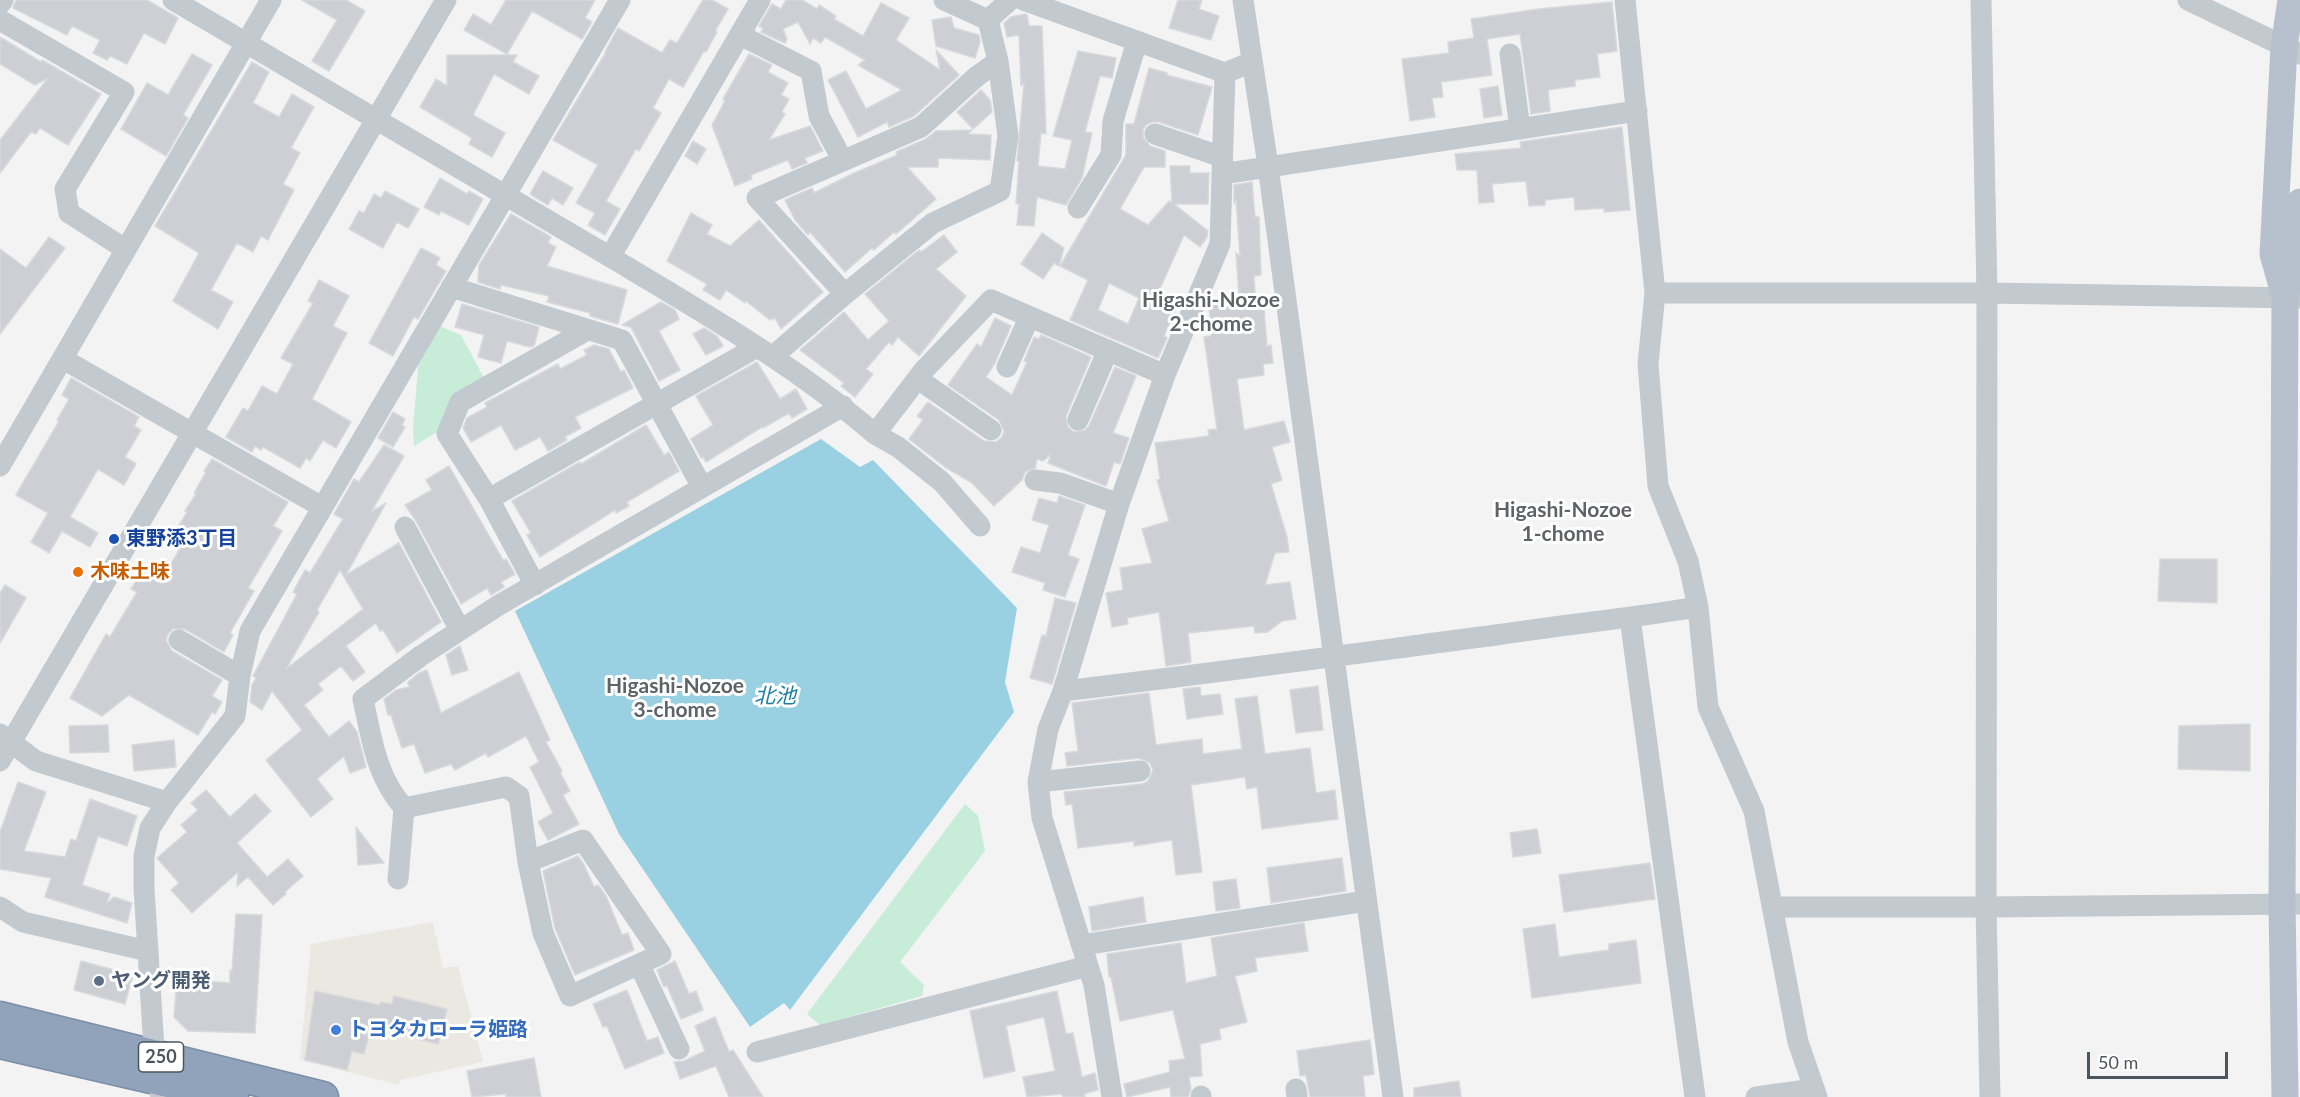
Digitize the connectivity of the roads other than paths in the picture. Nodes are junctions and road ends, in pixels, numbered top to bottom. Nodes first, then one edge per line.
1 (3, 0) edge
2 (271, 0) edge
3 (446, 0) edge
4 (620, 0) edge
5 (760, 0) edge
6 (944, 0) edge
7 (1010, 0) edge
8 (1023, 0) edge
9 (1243, 0) edge
10 (1625, 0) edge
11 (1981, 0) edge
12 (2188, 0) edge
13 (2291, 0) edge
14 (175, 1) edge
15 (0, 4) edge
16 (0, 20) edge
17 (988, 20) junction
18 (740, 35) junction
19 (1137, 41) junction
20 (246, 43) junction
21 (2292, 51) edge
22 (1510, 54) dead end
23 (998, 61) junction
24 (1252, 62) junction
25 (1225, 73) junction
26 (1637, 111) junction
27 (376, 120) junction
28 (1520, 129) junction
29 (1155, 134) dead end
30 (843, 161) junction
31 (1222, 166) junction
32 (1269, 166) junction
33 (506, 194) junction
34 (2300, 201) edge
35 (1078, 208) dead end
36 (125, 249) junction
37 (610, 257) junction
38 (451, 287) junction
39 (1655, 293) junction
40 (1987, 293) junction
41 (845, 294) junction
42 (2292, 298) edge
43 (1029, 318) junction
44 (587, 330) junction
45 (1107, 350) junction
46 (764, 352) junction
47 (63, 359) junction
48 (1007, 367) dead end
49 (1165, 375) junction
50 (918, 379) junction
51 (656, 404) junction
52 (843, 406) junction
53 (1078, 420) dead end
54 (991, 430) dead end
55 (194, 433) junction
56 (875, 434) junction
57 (0, 466) edge
58 (1035, 480) dead end
59 (702, 488) junction
60 (489, 499) junction
61 (1119, 504) junction
62 (322, 507) junction
63 (980, 526) dead end
64 (405, 527) dead end
65 (535, 585) junction
66 (1698, 607) junction
67 (1630, 618) junction
68 (460, 630) junction
69 (179, 640) dead end
70 (1333, 658) junction
71 (240, 676) junction
72 (1064, 691) junction
73 (6, 738) edge
74 (0, 761) edge
75 (1140, 771) dead end
76 (1038, 782) junction
77 (167, 802) junction
78 (404, 808) junction
79 (528, 862) junction
80 (398, 879) dead end
81 (1366, 901) junction
82 (2291, 904) edge
83 (0, 907) edge
84 (1772, 907) junction
85 (1986, 907) junction
86 (1082, 945) junction
87 (148, 951) junction
88 (639, 964) junction
89 (1088, 966) junction
90 (0, 1017) edge
91 (0, 1043) edge
92 (679, 1049) dead end
93 (757, 1052) dead end
94 (157, 1077) edge
95 (1816, 1093) edge
96 (233, 1097) edge
97 (323, 1097) edge
98 (1112, 1097) edge
99 (1393, 1097) edge
100 (1695, 1097) edge
101 (1756, 1097) edge
102 (1990, 1097) edge
103 (2285, 1097) edge

1 - 15 street
2 - 20 street
3 - 27 street
4 - 33 street
5 - 18 street
6 - 17 street
7 - 17 street
8 - 19 street
9 - 24 street
10 - 26 street
11 - 40 street
12 - 21 street
13 - 21 main road
14 - 20 street
16 - 36 street
17 - 23 street
18 - 30 street
18 - 37 street
19 - 25 street
19 - 35 street
20 - 27 street
20 - 36 street
21 - 42 main road
22 - 28 street
23 - 30 street
23 - 41 street
24 - 25 street
24 - 32 street
25 - 31 street
26 - 28 street
26 - 39 street
27 - 33 street
27 - 55 street
28 - 32 street
29 - 31 street
30 - 41 street
31 - 32 street
31 - 49 street
32 - 70 street
33 - 37 street
33 - 38 street
34 - 42 main road
36 - 47 street
37 - 46 street
38 - 44 street
38 - 62 street
39 - 40 street
39 - 66 street
40 - 42 street
40 - 85 street
41 - 46 street
42 - 82 main road
43 - 45 street
43 - 48 street
43 - 50 street
44 - 51 street
44 - 60 street
45 - 49 street
45 - 53 street
46 - 51 street
46 - 52 street
47 - 55 street
47 - 57 street
49 - 61 street
50 - 54 street
50 - 56 street
51 - 59 street
51 - 60 street
52 - 56 street
52 - 59 street
55 - 62 street
55 - 73 street
56 - 63 street
58 - 61 street
59 - 65 street
60 - 65 street
61 - 72 street
62 - 71 street
64 - 68 street
65 - 68 street
66 - 67 street
66 - 84 street
67 - 70 street
67 - 100 street
68 - 78 street
69 - 71 street
70 - 72 street
70 - 81 street
71 - 77 street
72 - 76 street
73 - 74 street
73 - 77 street
75 - 76 street
76 - 86 street
77 - 87 street
78 - 79 street
78 - 80 street
79 - 88 street
79 - 88 street
81 - 86 street
81 - 99 street
82 - 85 street
82 - 103 main road
83 - 87 street
84 - 85 street
84 - 95 street
85 - 102 street
86 - 89 street
87 - 94 street
88 - 92 street
89 - 93 street
89 - 98 street
90 - 94 highway, 250
91 - 94 highway, 250
94 - 96 highway, 250
94 - 97 highway, 250
95 - 101 street

